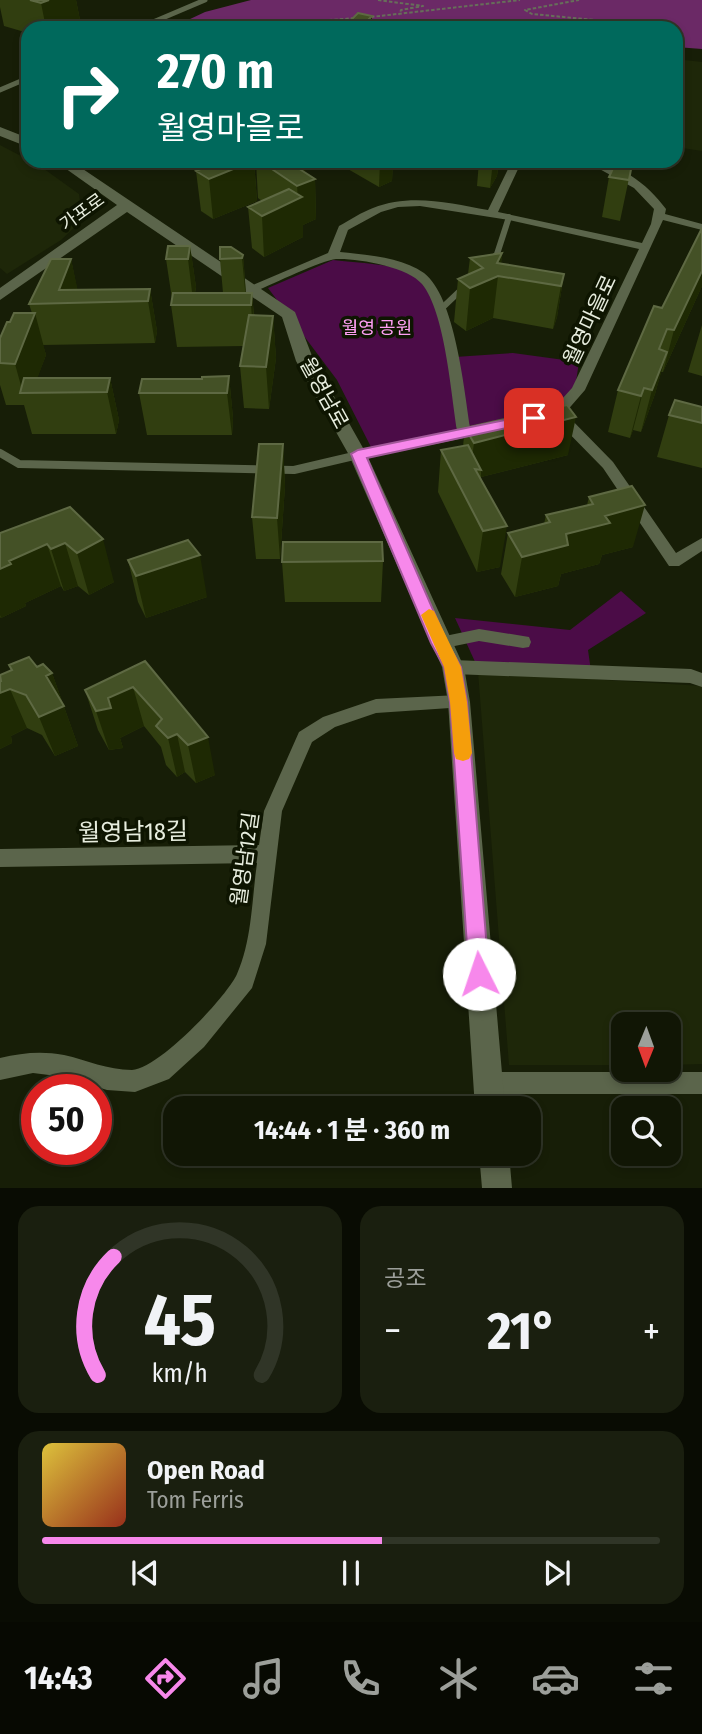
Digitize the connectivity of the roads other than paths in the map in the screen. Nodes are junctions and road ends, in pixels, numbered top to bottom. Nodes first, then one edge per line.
1 (205, 0) edge
2 (156, 21) edge
3 (21, 81) edge
4 (0, 90) edge
5 (0, 131) edge
6 (21, 138) edge
7 (75, 168) edge
8 (514, 168) edge
9 (607, 168) edge
10 (125, 206) junction
11 (491, 214) junction
12 (659, 216) junction
13 (509, 217) junction
14 (702, 226) edge
15 (646, 247) junction
16 (333, 255) junction
17 (488, 263) edge
18 (471, 280) edge
19 (252, 288) junction
20 (0, 295) edge
21 (441, 309) junction
22 (557, 413) junction
23 (530, 419) edge
24 (491, 427) edge
25 (464, 433) junction
26 (0, 453) edge
27 (358, 454) junction
28 (702, 544) edge
29 (523, 642) dead end
30 (440, 643) junction
31 (453, 667) junction
32 (702, 680) edge
33 (459, 702) junction
34 (266, 855) junction
35 (0, 858) edge
36 (0, 1069) edge
37 (487, 1083) junction
38 (702, 1083) edge
39 (489, 1096) edge
40 (495, 1166) edge
41 (497, 1188) edge

1 - 2 lane
3 - 4 lane
5 - 6 main road
7 - 10 main road, 가포로
8 - 11 street
9 - 12 street
10 - 19 main road, 월영남로
10 - 20 main road, 가포로
11 - 13 street
11 - 16 street
12 - 14 street
12 - 15 street, 월영마을로
13 - 15 street
13 - 17 lane
15 - 22 street, 월영마을로
16 - 19 street
16 - 21 street
18 - 21 lane
19 - 27 main road, 월영남로
21 - 25 street
22 - 23 street
22 - 28 street
24 - 25 street
25 - 27 street
26 - 27 lane
27 - 30 main road, 월영남로
29 - 30 street
30 - 31 main road, 월영남로
31 - 32 street
31 - 33 main road, 월영남로
33 - 34 street, 월영남12길
33 - 37 main road, 월영남로
34 - 35 street, 월영남18길
34 - 36 street, 월영남12길
37 - 38 street
37 - 39 main road, 월영남로
40 - 41 main road

